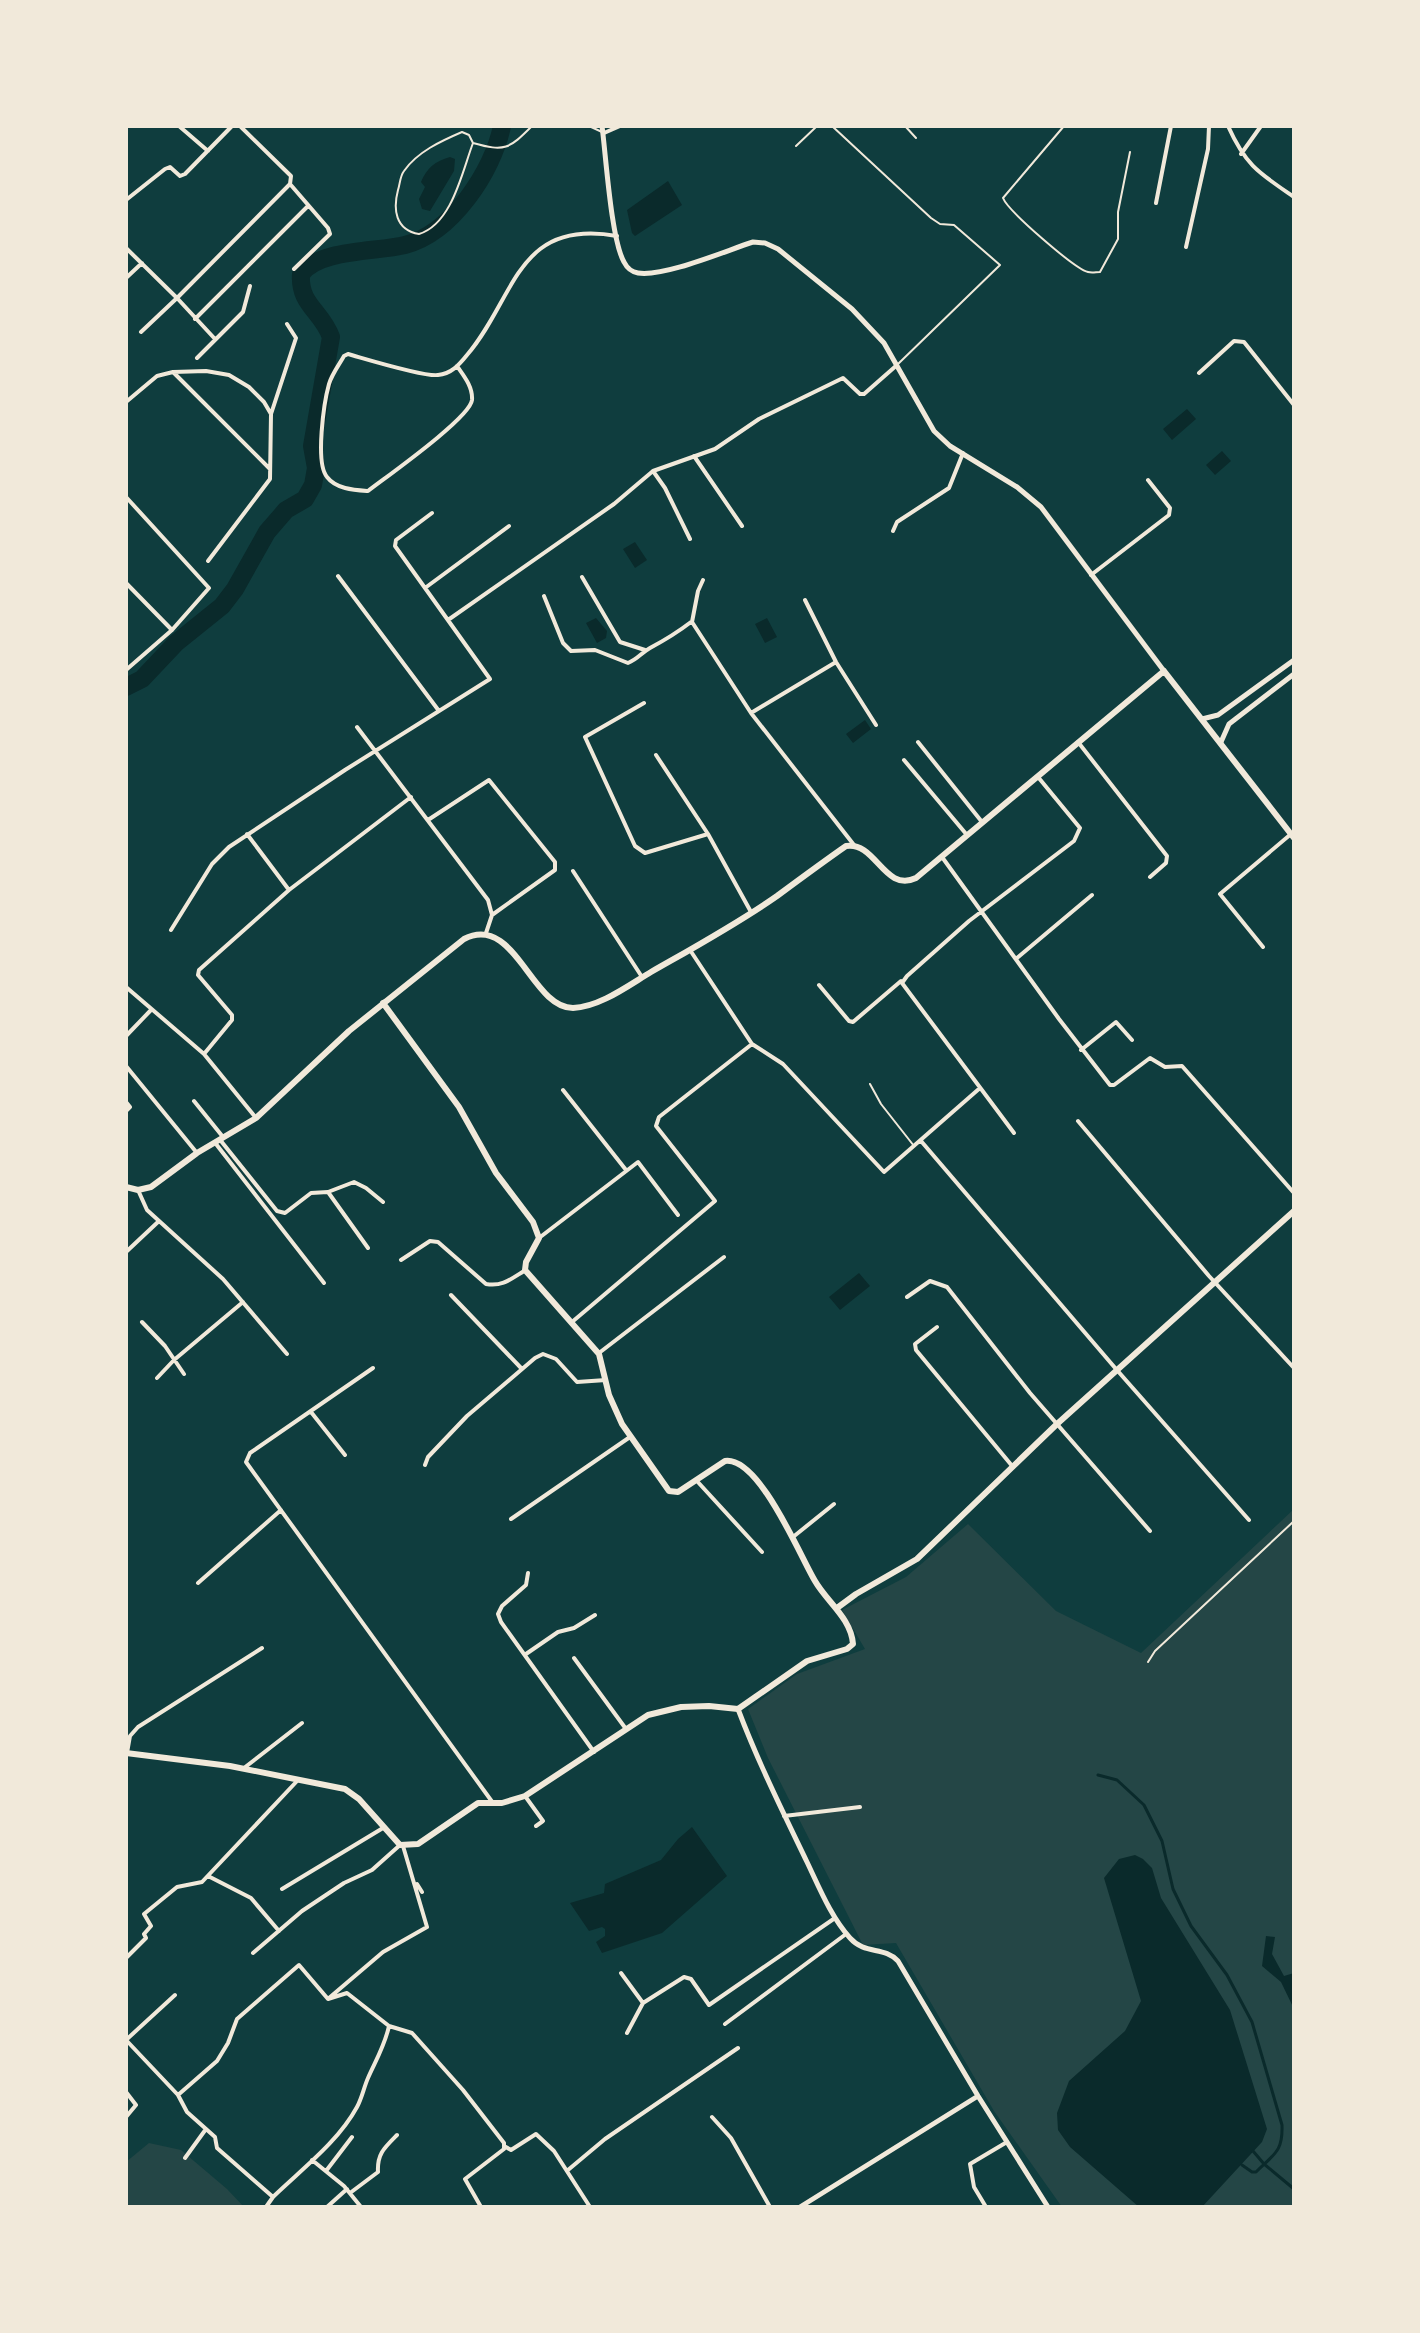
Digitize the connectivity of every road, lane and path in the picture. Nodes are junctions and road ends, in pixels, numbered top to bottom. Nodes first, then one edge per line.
1 (179, 126) edge
2 (232, 126) edge
3 (240, 126) edge
4 (532, 126) edge
5 (589, 126) edge
6 (620, 126) edge
7 (817, 126) edge
8 (832, 126) edge
9 (905, 126) edge
10 (1064, 126) edge
11 (1171, 126) edge
12 (1209, 126) edge
13 (1228, 126) edge
14 (1261, 126) edge
15 (602, 129) edge
16 (916, 138) dead end
17 (473, 143) junction
18 (796, 146) dead end
19 (208, 151) junction
20 (1130, 152) dead end
21 (1241, 154) junction
22 (290, 184) junction
23 (1294, 197) edge
24 (126, 200) edge
25 (1156, 203) dead end
26 (308, 206) junction
27 (617, 236) junction
28 (1186, 247) dead end
29 (127, 250) edge
30 (142, 263) junction
31 (294, 269) dead end
32 (126, 278) edge
33 (250, 286) dead end
34 (177, 298) junction
35 (195, 319) junction
36 (287, 324) dead end
37 (141, 332) dead end
38 (215, 339) junction
39 (197, 358) dead end
40 (897, 365) junction
41 (457, 366) junction
42 (173, 372) junction
43 (1199, 373) dead end
44 (126, 402) edge
45 (1294, 405) edge
46 (271, 414) junction
47 (963, 452) junction
48 (694, 456) junction
49 (272, 470) junction
50 (653, 471) junction
51 (1148, 480) dead end
52 (126, 497) edge
53 (432, 513) dead end
54 (509, 526) dead end
55 (742, 526) dead end
56 (893, 531) dead end
57 (690, 539) dead end
58 (208, 561) dead end
59 (1091, 575) junction
60 (338, 576) dead end
61 (582, 577) dead end
62 (703, 580) dead end
63 (126, 583) edge
64 (425, 588) junction
65 (544, 596) dead end
66 (805, 600) dead end
67 (448, 620) junction
68 (692, 622) junction
69 (172, 630) junction
70 (645, 650) junction
71 (1294, 660) edge
72 (836, 662) junction
73 (127, 667) edge
74 (1164, 671) junction
75 (1294, 674) edge
76 (644, 703) dead end
77 (439, 711) junction
78 (751, 713) junction
79 (1202, 719) junction
80 (876, 725) dead end
81 (357, 727) dead end
82 (918, 742) dead end
83 (1078, 742) junction
84 (1221, 742) junction
85 (375, 752) junction
86 (656, 755) dead end
87 (904, 760) dead end
88 (1038, 777) junction
89 (411, 797) junction
90 (428, 820) junction
91 (982, 822) junction
92 (247, 834) junction
93 (708, 834) junction
94 (967, 835) junction
95 (1292, 836) edge
96 (854, 845) junction
97 (942, 857) junction
98 (573, 871) dead end
99 (1150, 877) dead end
100 (289, 890) junction
101 (1092, 895) dead end
102 (751, 912) junction
103 (981, 912) junction
104 (492, 915) junction
105 (171, 930) dead end
106 (486, 933) junction
107 (1263, 947) dead end
108 (690, 950) junction
109 (1017, 958) junction
110 (642, 977) junction
111 (903, 979) junction
112 (819, 985) dead end
113 (126, 987) edge
114 (383, 1003) junction
115 (151, 1010) junction
116 (126, 1036) edge
117 (1132, 1040) dead end
118 (752, 1044) junction
119 (1081, 1050) junction
120 (204, 1054) junction
121 (126, 1066) edge
122 (870, 1084) dead end
123 (980, 1088) junction
124 (563, 1090) dead end
125 (194, 1101) dead end
126 (126, 1102) edge
127 (126, 1111) edge
128 (256, 1118) junction
129 (1078, 1121) dead end
130 (1014, 1133) dead end
131 (220, 1141) junction
132 (921, 1141) junction
133 (914, 1146) junction
134 (197, 1153) junction
135 (626, 1170) junction
136 (126, 1187) edge
137 (138, 1190) junction
138 (328, 1192) junction
139 (1294, 1193) edge
140 (383, 1202) dead end
141 (1294, 1211) edge
142 (678, 1215) dead end
143 (159, 1221) junction
144 (539, 1238) junction
145 (368, 1248) dead end
146 (126, 1252) edge
147 (724, 1257) dead end
148 (401, 1260) dead end
149 (525, 1270) junction
150 (1215, 1282) junction
151 (324, 1283) dead end
152 (451, 1295) dead end
153 (907, 1297) dead end
154 (243, 1302) junction
155 (142, 1322) dead end
156 (572, 1322) junction
157 (937, 1327) dead end
158 (287, 1354) dead end
159 (599, 1354) junction
160 (174, 1360) junction
161 (373, 1368) dead end
162 (1294, 1368) edge
163 (522, 1369) junction
164 (1116, 1369) junction
165 (184, 1374) dead end
166 (157, 1378) dead end
167 (606, 1380) junction
168 (311, 1412) junction
169 (1057, 1424) junction
170 (630, 1437) junction
171 (345, 1455) dead end
172 (425, 1465) dead end
173 (1013, 1467) junction
174 (696, 1480) junction
175 (834, 1504) dead end
176 (281, 1510) junction
177 (511, 1519) dead end
178 (1249, 1520) dead end
179 (1294, 1521) edge
180 (1150, 1531) dead end
181 (793, 1537) junction
182 (762, 1552) dead end
183 (528, 1573) dead end
184 (198, 1583) dead end
185 (837, 1608) junction
186 (595, 1615) dead end
187 (262, 1648) dead end
188 (526, 1654) junction
189 (574, 1658) dead end
190 (1148, 1662) dead end
191 (738, 1709) junction
192 (302, 1723) dead end
193 (626, 1729) junction
194 (594, 1752) junction
195 (127, 1753) edge
196 (243, 1769) junction
197 (299, 1779) junction
198 (525, 1796) junction
199 (493, 1803) junction
200 (860, 1807) dead end
201 (784, 1816) junction
202 (536, 1826) dead end
203 (383, 1828) junction
204 (401, 1845) junction
205 (208, 1876) junction
206 (414, 1878) junction
207 (282, 1889) dead end
208 (422, 1892) dead end
209 (835, 1918) junction
210 (279, 1931) junction
211 (846, 1934) junction
212 (253, 1953) dead end
213 (126, 1958) edge
214 (621, 1973) dead end
215 (175, 1995) dead end
216 (328, 1999) junction
217 (643, 2003) junction
218 (725, 2024) dead end
219 (389, 2026) junction
220 (627, 2033) dead end
221 (126, 2040) edge
222 (738, 2048) dead end
223 (126, 2092) edge
224 (178, 2095) junction
225 (978, 2096) junction
226 (126, 2117) edge
227 (712, 2117) dead end
228 (206, 2129) junction
229 (397, 2135) dead end
230 (352, 2137) dead end
231 (1008, 2141) junction
232 (504, 2146) junction
233 (185, 2158) dead end
234 (312, 2160) junction
235 (568, 2170) junction
236 (326, 2171) junction
237 (349, 2191) junction
238 (273, 2197) junction
239 (266, 2207) edge
240 (327, 2207) edge
241 (361, 2207) edge
242 (481, 2207) edge
243 (590, 2207) edge
244 (770, 2207) edge
245 (800, 2207) edge
246 (986, 2207) edge
247 (1048, 2207) edge

1 - 19 street
2 - 19 street
3 - 22 street
4 - 17 lane
5 - 15 lane
6 - 15 street
7 - 18 lane
8 - 40 lane
9 - 16 lane
10 - 20 lane
11 - 25 street
12 - 28 street
13 - 21 street
14 - 21 street
15 - 27 street
17 - 17 lane
19 - 24 street
21 - 23 street
22 - 26 street
22 - 34 street
26 - 31 street
26 - 35 street
27 - 40 street
27 - 41 street
29 - 30 street
30 - 32 street
30 - 34 street
33 - 38 street
34 - 35 street
34 - 37 street
35 - 38 street
36 - 46 street
38 - 39 street
40 - 47 street
40 - 48 street
41 - 41 street
42 - 44 street
42 - 46 street
42 - 49 street
43 - 45 street
46 - 49 street
47 - 56 street
47 - 59 street
48 - 50 street
48 - 55 street
49 - 58 street
50 - 57 street
50 - 67 street
51 - 59 street
52 - 69 street
53 - 64 street
54 - 64 street
59 - 74 street
60 - 77 street
61 - 70 street
62 - 68 street
63 - 69 street
64 - 67 street
65 - 70 street
66 - 72 street
67 - 77 street
68 - 70 street
68 - 78 street
69 - 73 street
71 - 79 street
72 - 78 street
72 - 80 street
74 - 79 main road
74 - 83 main road
75 - 84 street
76 - 93 street
77 - 85 street
78 - 96 street
79 - 84 main road
81 - 85 street
82 - 91 street
83 - 88 main road
83 - 99 street
84 - 95 main road
85 - 89 street
85 - 92 street
86 - 93 street
87 - 94 street
88 - 91 main road
88 - 103 street
89 - 90 street
89 - 100 street
90 - 104 street
90 - 104 street
91 - 94 main road
92 - 100 street
92 - 105 street
93 - 102 street
94 - 97 main road
95 - 107 street
96 - 97 main road
96 - 102 main road
97 - 103 street
98 - 110 street
100 - 120 street
101 - 109 street
102 - 108 main road
103 - 109 street
103 - 111 street
104 - 106 street
106 - 110 main road
106 - 114 main road
108 - 110 main road
108 - 118 street
109 - 119 street
111 - 112 street
111 - 123 street
113 - 115 street
114 - 128 main road
114 - 144 main road
115 - 116 street
115 - 120 street
117 - 119 street
118 - 133 street
118 - 156 street
119 - 139 street
120 - 128 street
121 - 134 street
122 - 133 lane
123 - 130 street
123 - 132 street
124 - 135 street
125 - 131 street
126 - 127 street
128 - 131 main road
129 - 150 street
131 - 134 main road
131 - 138 street
131 - 151 street
132 - 133 street
132 - 164 street
134 - 137 main road
135 - 142 street
135 - 144 street
136 - 137 main road
137 - 143 street
138 - 140 street
138 - 145 street
141 - 150 main road
143 - 146 street
143 - 154 street
144 - 149 main road
147 - 159 street
148 - 149 street
149 - 156 main road
150 - 162 street
150 - 164 main road
152 - 163 street
153 - 169 street
154 - 158 street
154 - 160 street
155 - 160 street
156 - 159 main road
157 - 173 street
159 - 167 main road
160 - 165 street
160 - 166 street
161 - 168 street
163 - 167 street
163 - 172 street
164 - 169 main road
164 - 178 street
167 - 170 main road
168 - 171 street
168 - 176 street
169 - 173 main road
169 - 180 street
170 - 174 main road
170 - 177 street
173 - 185 main road
174 - 181 main road
174 - 182 street
175 - 181 street
176 - 184 street
176 - 199 street
179 - 190 lane
181 - 185 main road
183 - 188 street
185 - 191 main road
186 - 188 street
187 - 195 street
188 - 194 street
189 - 193 street
191 - 193 main road
191 - 201 street
192 - 196 street
193 - 194 main road
194 - 198 main road
195 - 196 main road
196 - 197 main road
197 - 203 main road
197 - 205 street
198 - 199 main road
198 - 202 street
199 - 204 main road
200 - 201 street
201 - 209 street
203 - 204 main road
203 - 207 street
204 - 206 street
204 - 210 street
205 - 210 street
205 - 213 street
206 - 208 street
206 - 216 street
209 - 211 street
209 - 217 street
210 - 212 street
211 - 218 street
211 - 225 street
214 - 217 street
215 - 221 street
216 - 219 street
216 - 224 street
217 - 220 street
219 - 232 street
219 - 234 street
221 - 224 street
222 - 235 street
223 - 226 street
224 - 228 street
225 - 231 street
225 - 245 street
227 - 244 street
228 - 233 street
228 - 238 street
229 - 237 street
230 - 236 street
231 - 246 street
231 - 247 street
232 - 235 street
232 - 242 street
234 - 236 street
234 - 238 street
235 - 243 street
236 - 237 street
237 - 240 street
237 - 241 street
238 - 239 street

